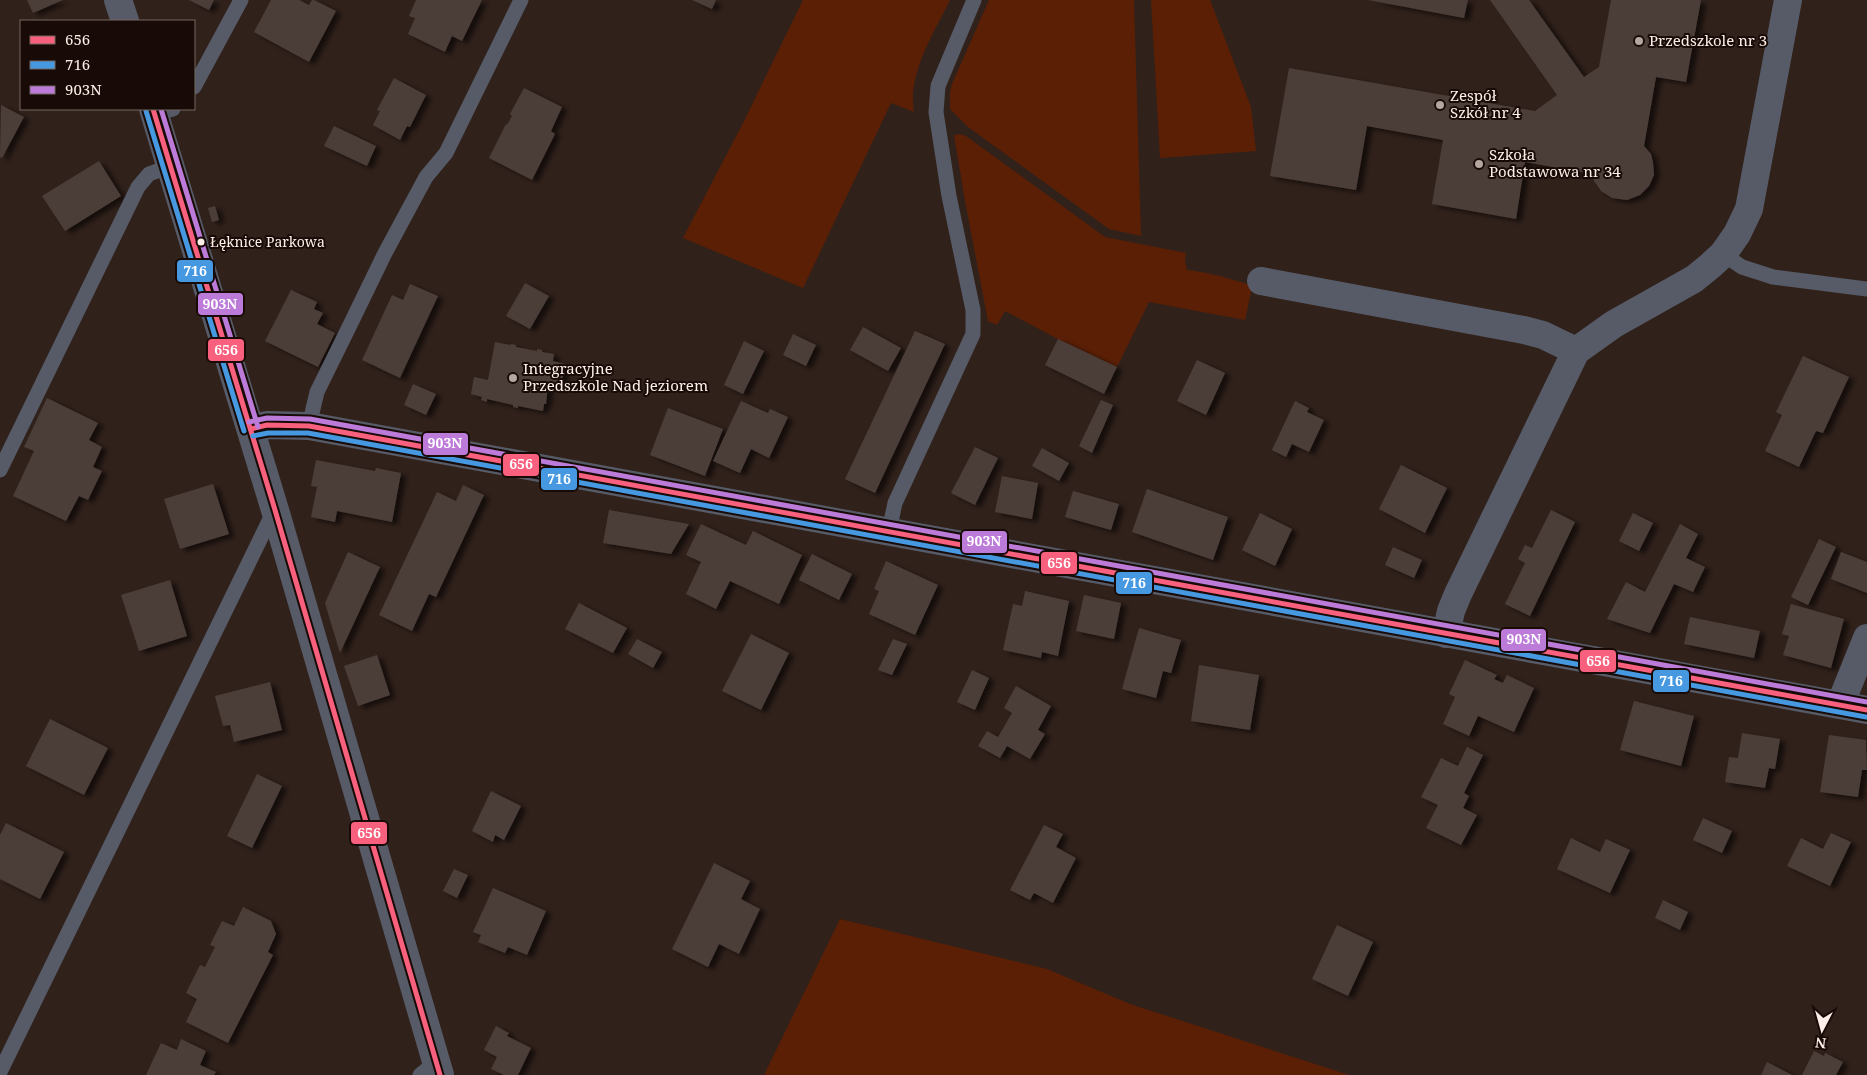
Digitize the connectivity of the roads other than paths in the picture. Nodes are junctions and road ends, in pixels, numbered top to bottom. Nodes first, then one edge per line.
1 (118, 0) edge
2 (241, 0) edge
3 (521, 0) edge
4 (974, 0) edge
5 (1788, 0) edge
6 (125, 20) edge
7 (195, 85) edge
8 (160, 110) edge
9 (171, 166) junction
10 (1722, 254) junction
11 (1261, 281) dead end
12 (1867, 289) edge
13 (1576, 352) junction
14 (309, 426) junction
15 (250, 429) junction
16 (0, 470) edge
17 (275, 510) junction
18 (889, 531) junction
19 (1446, 634) junction
20 (1867, 638) edge
21 (1840, 705) junction
22 (1867, 710) edge
23 (432, 1071) edge
24 (0, 1072) edge

1 - 6 street
2 - 7 lane
3 - 14 lane
4 - 18 lane
5 - 10 street
8 - 9 street
9 - 15 street
9 - 16 lane
10 - 12 lane
10 - 13 street
11 - 13 street
13 - 19 street
14 - 15 street
14 - 18 street
15 - 17 street
17 - 23 street
17 - 24 lane
18 - 19 street
19 - 21 street
20 - 21 street
21 - 22 street

